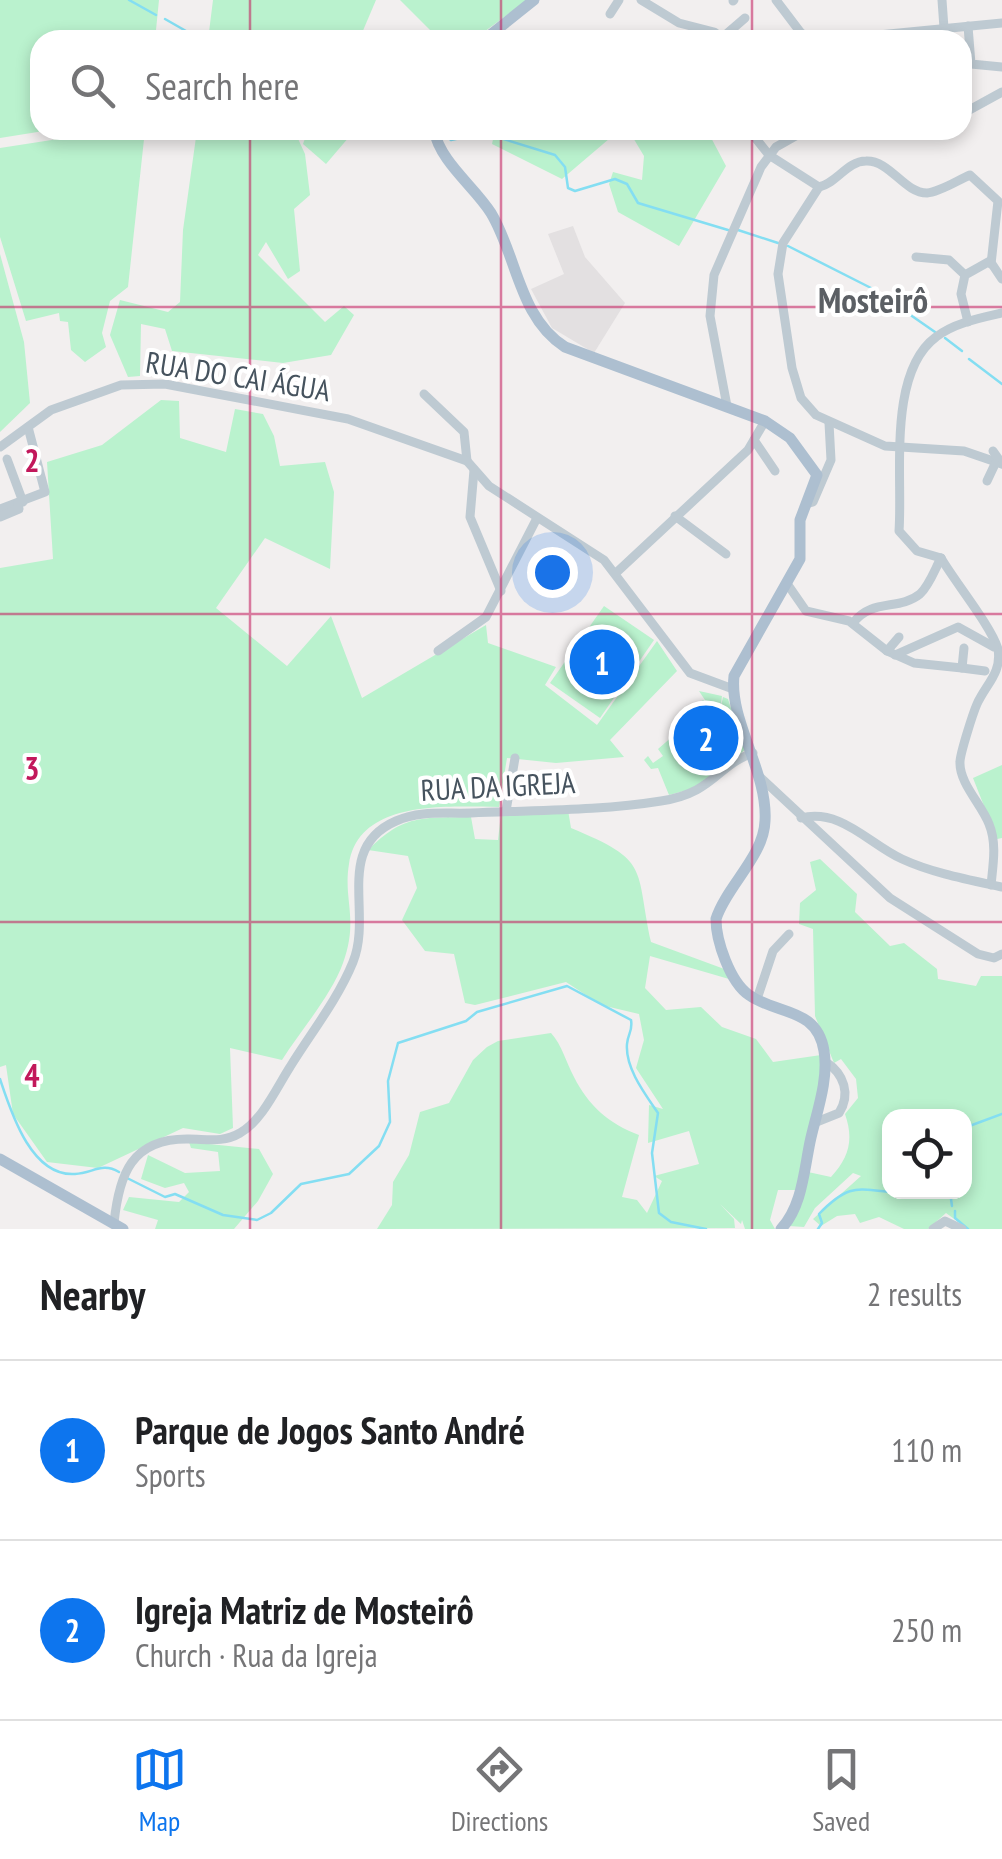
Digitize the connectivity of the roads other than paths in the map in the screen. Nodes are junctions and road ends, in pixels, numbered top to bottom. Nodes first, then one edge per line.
1 (534, 0) edge
2 (619, 0) edge
3 (642, 0) edge
4 (776, 0) edge
5 (942, 0) edge
6 (610, 14) dead end
7 (744, 18) dead end
8 (1002, 23) edge
9 (968, 26) junction
10 (944, 28) junction
11 (496, 30) edge
12 (700, 30) edge
13 (732, 30) edge
14 (800, 30) edge
15 (926, 30) edge
16 (968, 30) edge
17 (972, 64) edge
18 (1002, 67) edge
19 (1002, 92) edge
20 (972, 108) edge
21 (438, 140) edge
22 (758, 140) edge
23 (791, 140) edge
24 (770, 154) junction
25 (819, 187) junction
26 (916, 257) dead end
27 (991, 264) junction
28 (964, 275) junction
29 (1002, 279) edge
30 (1002, 313) edge
31 (968, 322) junction
32 (718, 378) junction
33 (424, 394) dead end
34 (708, 399) junction
35 (727, 406) junction
36 (764, 421) junction
37 (829, 422) junction
38 (28, 427) junction
39 (754, 440) junction
40 (0, 447) edge
41 (902, 447) junction
42 (993, 452) dead end
43 (7, 459) dead end
44 (1000, 464) edge
45 (470, 465) junction
46 (775, 470) dead end
47 (987, 481) dead end
48 (20, 502) junction
49 (807, 502) junction
50 (0, 509) edge
51 (675, 516) junction
52 (0, 517) edge
53 (537, 518) junction
54 (726, 554) dead end
55 (941, 558) junction
56 (617, 572) junction
57 (788, 584) junction
58 (502, 591) junction
59 (852, 623) junction
60 (899, 637) dead end
61 (964, 648) dead end
62 (438, 650) dead end
63 (891, 653) junction
64 (1001, 654) edge
65 (962, 668) junction
66 (985, 671) dead end
67 (734, 689) junction
68 (515, 758) dead end
69 (755, 758) junction
70 (760, 776) junction
71 (506, 811) junction
72 (801, 818) junction
73 (997, 886) edge
74 (789, 934) dead end
75 (1002, 954) edge
76 (986, 956) junction
77 (1002, 969) edge
78 (757, 1000) junction
79 (826, 1062) junction
80 (814, 1123) junction
81 (0, 1160) edge
82 (118, 1226) edge
83 (781, 1229) edge
84 (933, 1229) edge
85 (962, 1229) edge

1 - 11 main road
2 - 6 street
3 - 12 street
4 - 14 street
5 - 10 street
7 - 13 street
8 - 9 street
9 - 10 street
9 - 16 street
10 - 15 street
17 - 18 street
19 - 20 street
21 - 34 main road
22 - 24 street
23 - 24 street
24 - 25 street
24 - 32 street
25 - 27 street
25 - 37 street
26 - 28 street
27 - 28 street
27 - 29 street
28 - 31 street
30 - 31 street
31 - 41 street
32 - 34 street
32 - 35 street
33 - 45 street
34 - 35 main road
35 - 36 main road
36 - 39 street
36 - 49 main road
37 - 41 street
37 - 49 street
38 - 40 street, RUA DO CAI ÁGUA
38 - 45 street, RUA DO CAI ÁGUA
38 - 48 street
39 - 46 street
39 - 51 street
41 - 44 street
41 - 55 street
42 - 44 street
43 - 48 street
44 - 47 street
45 - 53 street
45 - 58 street
48 - 50 street
48 - 52 street
49 - 57 main road
51 - 54 street
51 - 56 street
53 - 56 street
53 - 58 street
55 - 59 street
55 - 64 street
56 - 67 street
57 - 59 street
57 - 67 main road
58 - 62 street
59 - 63 street
60 - 63 street
61 - 65 street
63 - 64 street
63 - 65 street
64 - 73 street
65 - 66 street
67 - 69 main road
68 - 71 street
69 - 70 main road
69 - 71 street, RUA DA IGREJA
70 - 72 street
70 - 78 main road
71 - 82 street, RUA DA IGREJA
72 - 73 street
72 - 76 street
74 - 78 street
75 - 76 street
76 - 77 street
78 - 79 main road
79 - 80 main road
79 - 80 street
80 - 83 main road
81 - 82 main road
84 - 85 street

